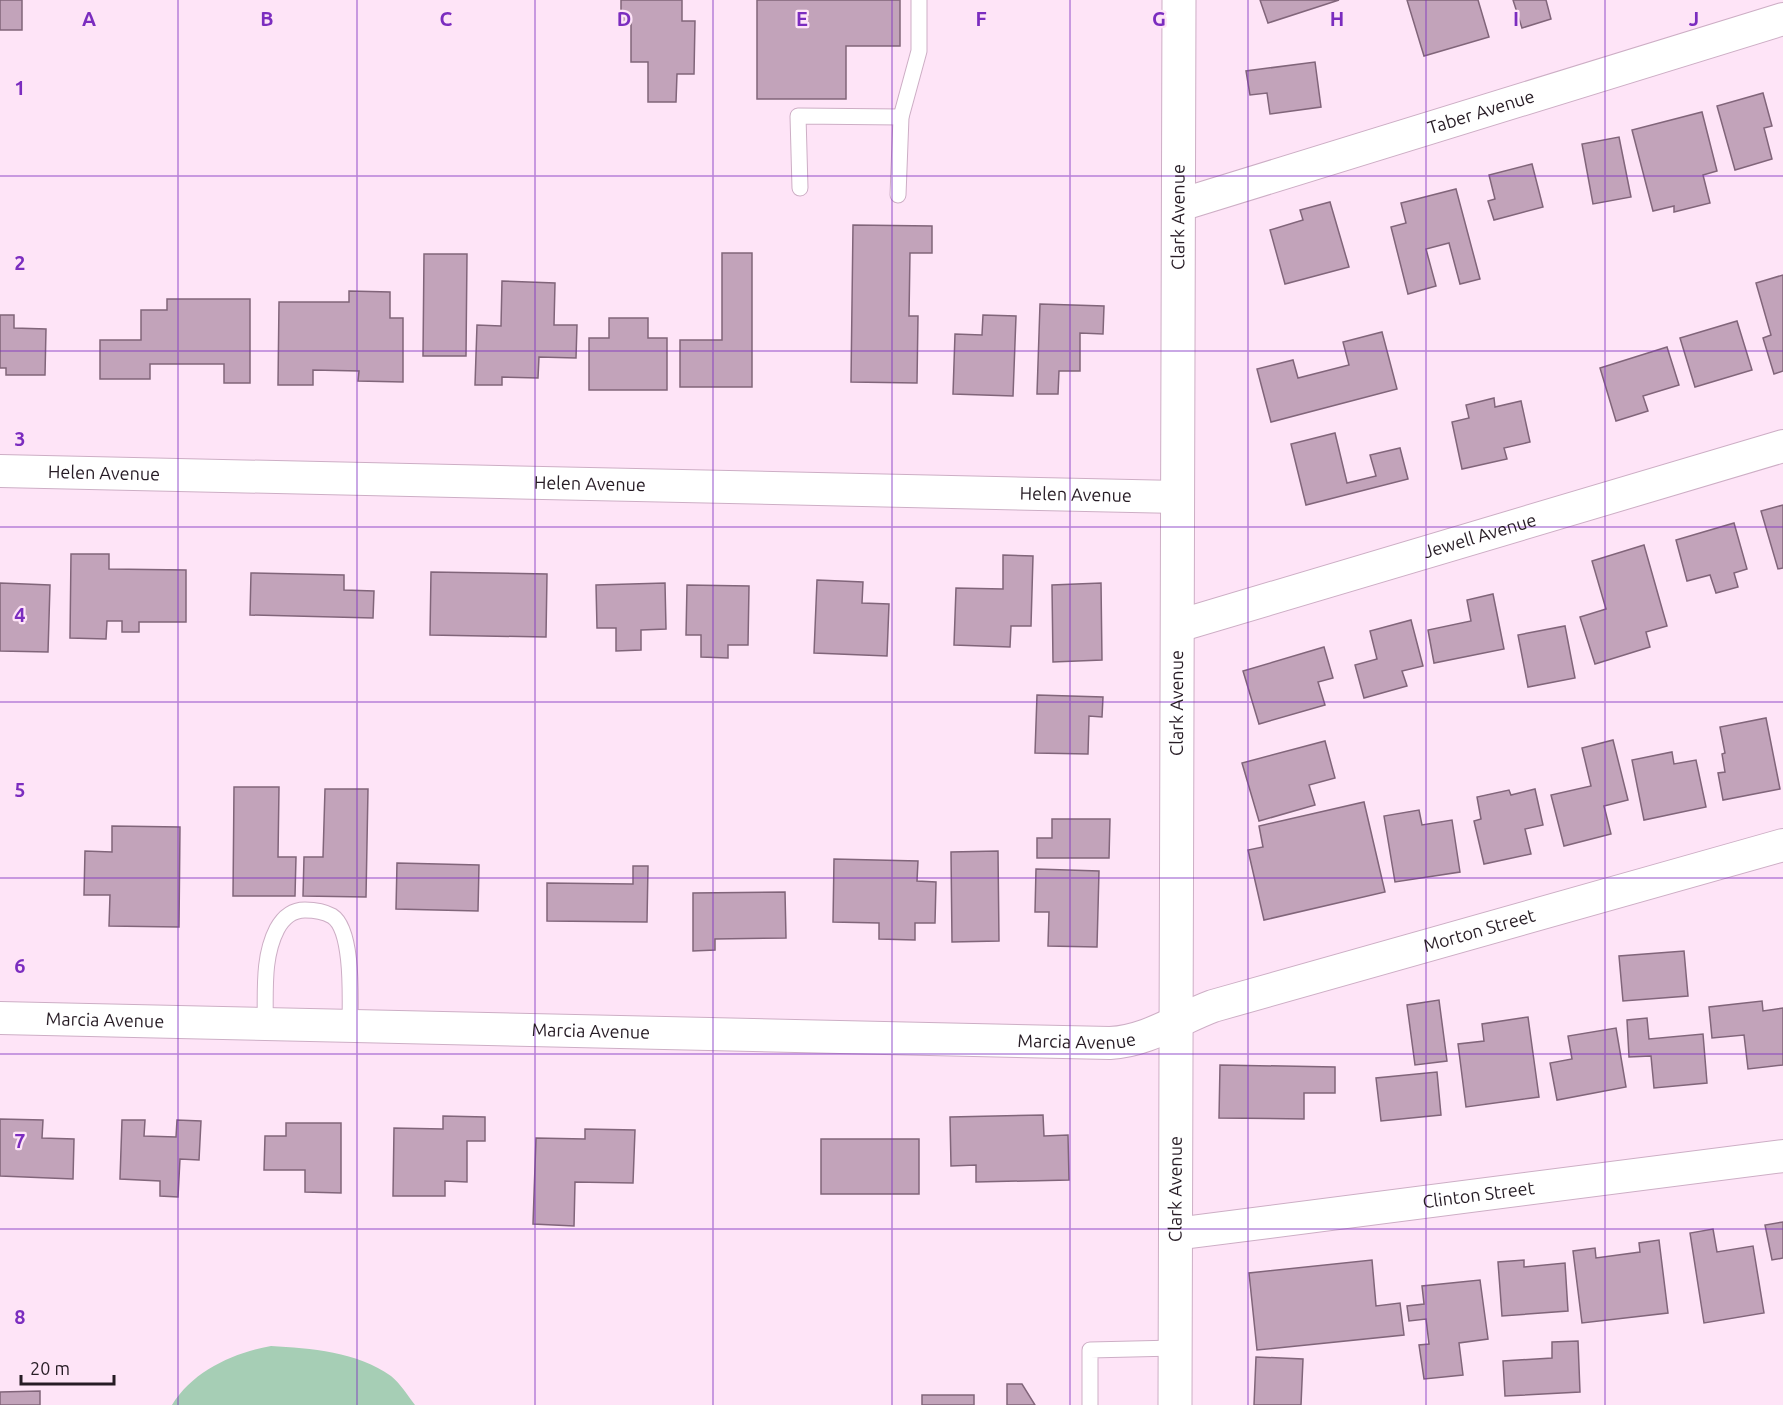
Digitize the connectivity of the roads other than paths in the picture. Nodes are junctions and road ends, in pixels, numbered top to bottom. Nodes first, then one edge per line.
1 (919, 0) edge
2 (1179, 0) edge
3 (1783, 19) edge
4 (901, 117) junction
5 (800, 188) dead end
6 (898, 195) dead end
7 (1180, 205) junction
8 (1783, 446) edge
9 (0, 471) edge
10 (1178, 497) junction
11 (1178, 626) junction
12 (1783, 845) edge
13 (0, 1018) edge
14 (1176, 1022) junction
15 (265, 1024) junction
16 (350, 1026) junction
17 (1783, 1156) edge
18 (1175, 1234) junction
19 (1175, 1348) junction
20 (1090, 1405) edge
21 (1175, 1405) edge

1 - 4 lane
2 - 7 street, Clark Avenue
3 - 7 street, Taber Avenue
4 - 5 lane
4 - 6 lane
7 - 10 street, Clark Avenue
8 - 11 street, Jewell Avenue
9 - 10 street, Helen Avenue
10 - 11 street, Clark Avenue
11 - 14 street, Clark Avenue
12 - 14 street, Morton Street
13 - 15 street, Marcia Avenue
14 - 16 street, Marcia Avenue
14 - 18 street, Clark Avenue
15 - 16 street, Marcia Avenue
15 - 16 lane
17 - 18 street, Clinton Street
18 - 19 street, Clark Avenue
19 - 20 lane
19 - 21 street, Clark Avenue

